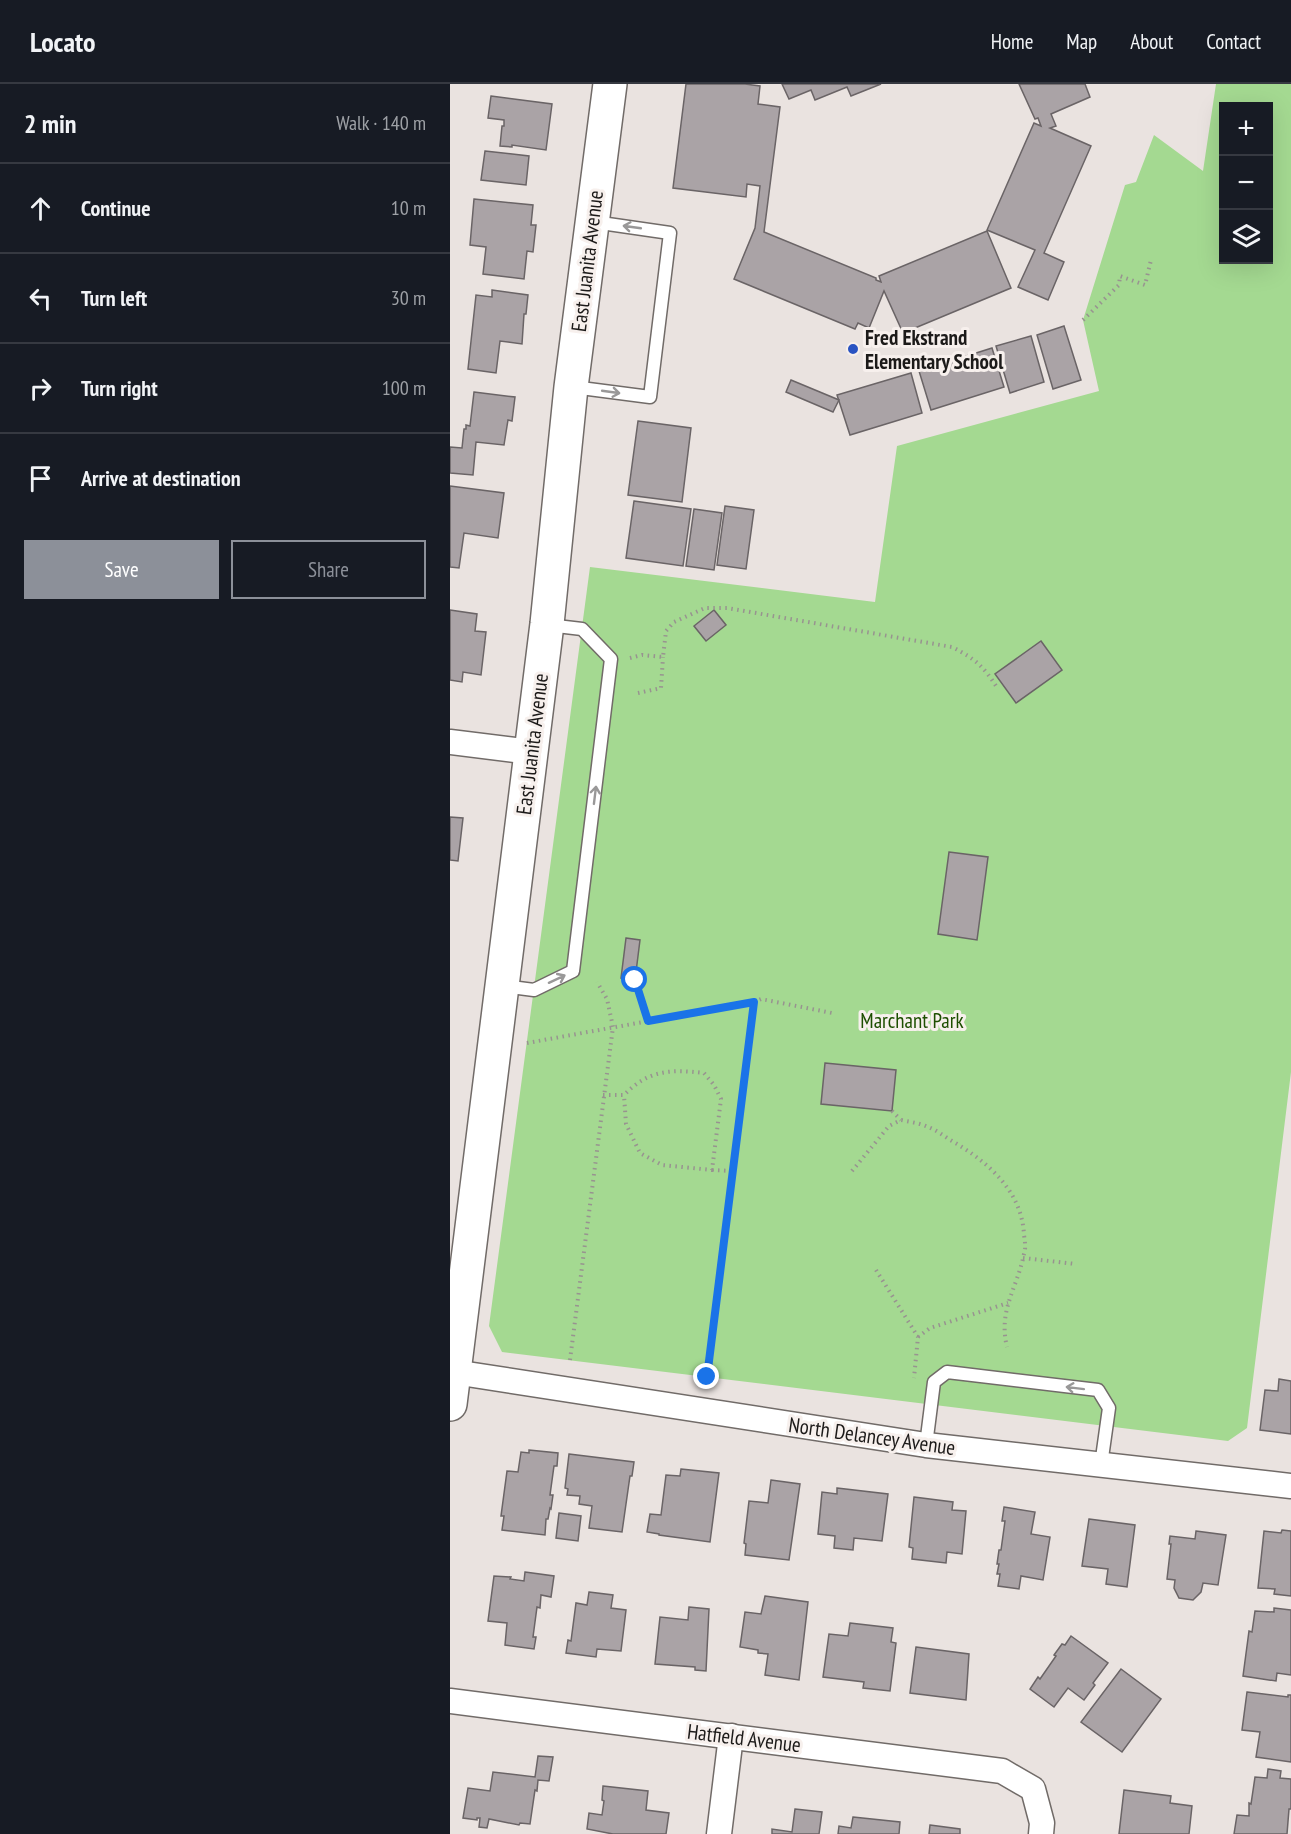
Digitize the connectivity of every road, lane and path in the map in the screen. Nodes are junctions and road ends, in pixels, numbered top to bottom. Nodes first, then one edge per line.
1 (610, 84) edge
2 (592, 222) junction
3 (1151, 260) dead end
4 (1083, 320) dead end
5 (571, 387) junction
6 (547, 624) junction
7 (663, 657) junction
8 (628, 658) dead end
9 (998, 689) dead end
10 (638, 693) dead end
11 (450, 742) edge
12 (531, 752) junction
13 (635, 980) dead end
14 (597, 982) dead end
15 (501, 986) junction
16 (754, 1002) junction
17 (832, 1013) dead end
18 (648, 1021) junction
19 (613, 1027) junction
20 (527, 1043) dead end
21 (603, 1095) junction
22 (624, 1095) junction
23 (892, 1111) dead end
24 (901, 1120) junction
25 (712, 1170) junction
26 (732, 1171) junction
27 (852, 1171) dead end
28 (1023, 1258) junction
29 (1076, 1264) dead end
30 (876, 1270) dead end
31 (1008, 1303) junction
32 (918, 1337) junction
33 (1007, 1347) dead end
34 (570, 1360) dead end
35 (454, 1372) junction
36 (707, 1377) dead end
37 (913, 1380) dead end
38 (450, 1404) edge
39 (926, 1445) junction
40 (1101, 1465) junction
41 (1291, 1486) edge
42 (450, 1701) edge
43 (731, 1736) junction
44 (719, 1834) edge
45 (1041, 1834) edge

1 - 2 street, East Juanita Avenue
2 - 5 street, East Juanita Avenue
5 -> 2 lane
3 - 4 path
5 - 6 street, East Juanita Avenue
6 - 12 street, East Juanita Avenue
15 -> 6 lane
7 - 8 path
7 - 9 path
7 - 10 path
11 - 12 street
12 - 15 street, East Juanita Avenue
13 - 18 path
14 - 19 path
15 - 35 street, East Juanita Avenue
16 - 17 path
16 - 18 path
16 - 26 path
18 - 19 path
19 - 20 path
19 - 21 path
21 - 22 path
21 - 34 path
22 - 25 path
22 - 25 path
23 - 24 path
24 - 27 path
24 - 28 path
25 - 26 path
26 - 36 path
28 - 29 path
28 - 31 path
30 - 32 path
31 - 32 path
31 - 33 path
32 - 37 path
35 - 38 street, East Juanita Avenue
35 - 39 street, North Delancey Avenue
39 - 40 street, North Delancey Avenue
40 -> 39 lane
40 - 41 street, North Delancey Avenue
42 - 43 street, Hatfield Avenue
43 - 44 street
43 - 45 street, Hatfield Avenue

